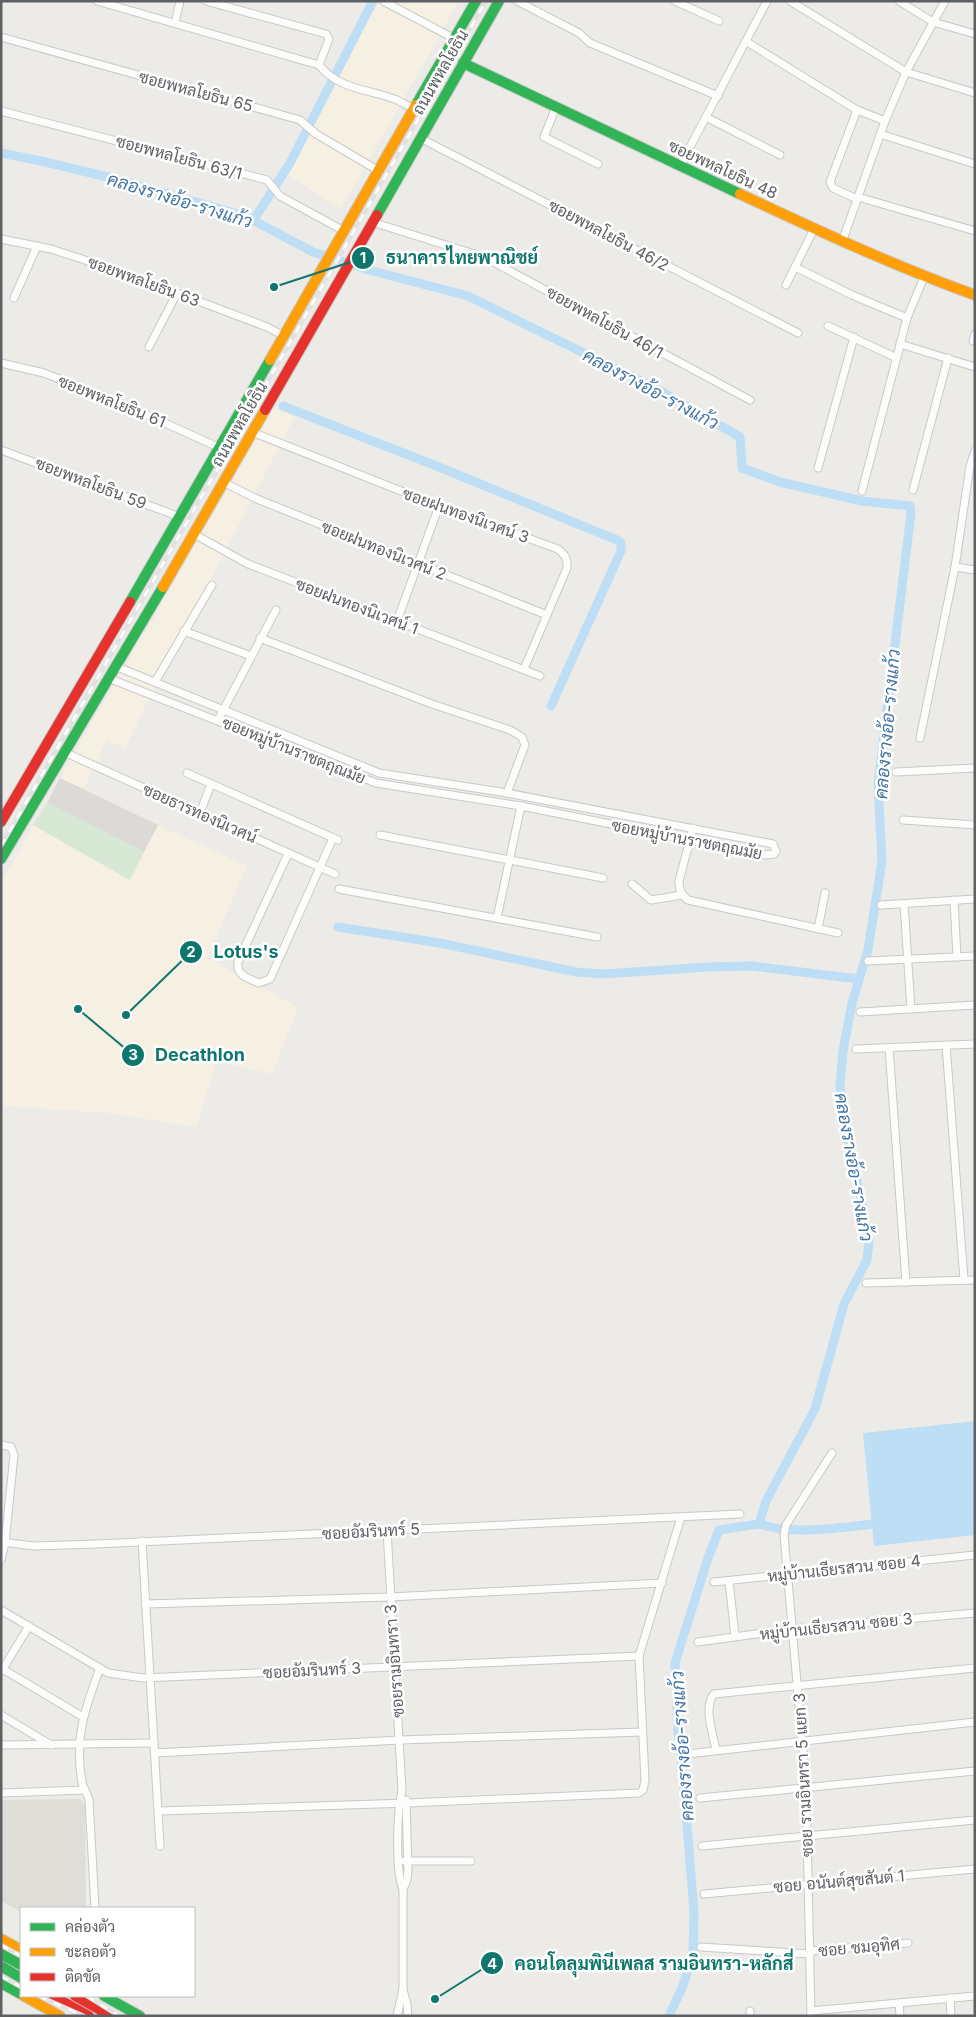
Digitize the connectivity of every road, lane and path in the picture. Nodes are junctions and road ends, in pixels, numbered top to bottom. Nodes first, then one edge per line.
1 (97, 1) edge
2 (180, 1) edge
3 (206, 1) edge
4 (476, 1) edge
5 (498, 1) edge
6 (517, 1) edge
7 (675, 1) edge
8 (767, 1) edge
9 (790, 1) edge
10 (899, 1) edge
11 (945, 1) edge
12 (383, 2) edge
13 (720, 21) dead end
14 (934, 22) junction
15 (174, 23) junction
16 (975, 34) edge
17 (1, 37) edge
18 (452, 42) junction
19 (747, 42) junction
20 (465, 59) junction
21 (319, 65) junction
22 (906, 72) junction
23 (975, 93) edge
24 (718, 96) junction
25 (556, 107) junction
26 (414, 109) junction
27 (857, 110) junction
28 (1, 111) edge
29 (706, 117) junction
30 (885, 121) junction
31 (880, 134) junction
32 (420, 138) junction
33 (780, 155) dead end
34 (598, 164) dead end
35 (975, 164) edge
36 (680, 166) junction
37 (379, 171) junction
38 (858, 198) junction
39 (372, 222) junction
40 (814, 229) junction
41 (344, 231) junction
42 (975, 231) edge
43 (1, 239) edge
44 (842, 242) junction
45 (37, 246) junction
46 (795, 267) junction
47 (924, 277) junction
48 (786, 285) dead end
49 (177, 293) junction
50 (975, 295) edge
51 (14, 298) dead end
52 (907, 318) junction
53 (828, 326) dead end
54 (798, 333) dead end
55 (284, 336) junction
56 (854, 337) junction
57 (900, 344) junction
58 (149, 347) dead end
59 (897, 358) junction
60 (948, 358) junction
61 (1, 363) edge
62 (975, 367) edge
63 (256, 384) junction
64 (274, 392) junction
65 (250, 395) junction
66 (750, 400) dead end
67 (268, 403) junction
68 (252, 432) junction
69 (220, 448) junction
70 (1, 450) edge
71 (975, 451) edge
72 (818, 468) dead end
73 (223, 482) junction
74 (913, 490) dead end
75 (862, 491) dead end
76 (438, 506) junction
77 (180, 517) junction
78 (194, 534) junction
79 (418, 563) junction
80 (955, 567) junction
81 (975, 570) edge
82 (212, 585) dead end
83 (276, 610) dead end
84 (546, 615) junction
85 (397, 621) junction
86 (184, 631) junction
87 (260, 638) junction
88 (251, 656) junction
89 (115, 666) junction
90 (524, 670) junction
91 (540, 676) dead end
92 (108, 678) junction
93 (155, 682) junction
94 (224, 710) junction
95 (218, 720) junction
96 (920, 738) dead end
97 (64, 752) junction
98 (975, 768) edge
99 (896, 772) dead end
100 (187, 773) dead end
101 (450, 783) junction
102 (211, 784) junction
103 (447, 793) junction
104 (508, 793) junction
105 (521, 806) junction
106 (611, 812) junction
107 (200, 813) junction
108 (903, 820) dead end
109 (1, 822) edge
110 (608, 824) junction
111 (975, 825) edge
112 (693, 828) junction
113 (380, 836) dead end
114 (690, 839) junction
115 (288, 854) junction
116 (1, 859) edge
117 (510, 860) junction
118 (319, 867) junction
119 (335, 874) dead end
120 (603, 878) dead end
121 (632, 884) dead end
122 (339, 889) dead end
123 (825, 893) dead end
124 (682, 895) junction
125 (975, 899) edge
126 (954, 900) junction
127 (904, 904) junction
128 (881, 905) dead end
129 (497, 918) junction
130 (818, 929) junction
131 (838, 933) dead end
132 (597, 937) dead end
133 (975, 956) edge
134 (957, 957) junction
135 (907, 959) junction
136 (868, 961) dead end
137 (975, 1005) edge
138 (911, 1009) junction
139 (860, 1012) dead end
140 (975, 1044) edge
141 (946, 1045) junction
142 (889, 1048) junction
143 (856, 1049) dead end
144 (964, 1280) junction
145 (975, 1280) edge
146 (906, 1282) junction
147 (866, 1283) dead end
148 (4, 1445) edge
149 (832, 1453) dead end
150 (740, 1514) dead end
151 (681, 1517) junction
152 (387, 1530) junction
153 (3, 1542) edge
154 (142, 1542) junction
155 (975, 1555) edge
156 (1, 1560) edge
157 (787, 1574) junction
158 (729, 1581) junction
159 (714, 1582) dead end
160 (662, 1583) junction
161 (390, 1597) junction
162 (145, 1604) junction
163 (1, 1610) edge
164 (975, 1613) edge
165 (29, 1626) junction
166 (792, 1629) junction
167 (735, 1636) junction
168 (698, 1642) dead end
169 (639, 1656) junction
170 (395, 1666) junction
171 (100, 1668) junction
172 (975, 1668) edge
173 (2, 1670) edge
174 (149, 1679) junction
175 (798, 1685) junction
176 (1, 1715) edge
177 (82, 1717) junction
178 (975, 1722) edge
179 (642, 1732) junction
180 (400, 1740) junction
181 (803, 1740) junction
182 (154, 1743) junction
183 (1, 1745) edge
184 (51, 1745) junction
185 (78, 1746) junction
186 (716, 1750) junction
187 (155, 1753) junction
188 (687, 1754) dead end
189 (975, 1771) edge
190 (806, 1786) junction
191 (85, 1790) junction
192 (402, 1791) junction
193 (1, 1793) edge
194 (700, 1798) dead end
195 (399, 1804) junction
196 (408, 1804) junction
197 (159, 1811) junction
198 (975, 1820) edge
199 (807, 1836) junction
200 (160, 1846) dead end
201 (702, 1846) dead end
202 (399, 1861) junction
203 (408, 1861) junction
204 (471, 1861) dead end
205 (975, 1869) edge
206 (808, 1884) junction
207 (403, 1889) junction
208 (704, 1894) dead end
209 (95, 1907) edge
210 (1, 1939) edge
211 (908, 1943) dead end
212 (701, 1946) dead end
213 (20, 1949) edge
214 (810, 1952) junction
215 (1, 1954) edge
216 (20, 1964) edge
217 (1, 1966) edge
218 (20, 1977) edge
219 (1, 1983) edge
220 (403, 1989) junction
221 (20, 1994) edge
222 (975, 1996) edge
223 (26, 1997) edge
224 (55, 1997) edge
225 (77, 1997) edge
226 (106, 1997) edge
227 (950, 1998) junction
228 (899, 2003) junction
229 (812, 2013) edge
230 (60, 2016) edge
231 (89, 2016) edge
232 (111, 2016) edge
233 (140, 2016) edge
234 (397, 2016) edge
235 (408, 2016) edge
236 (900, 2016) edge
237 (951, 2016) edge

1 - 15 street
2 - 15 street
3 - 21 street
4 - 18 main road, ถนนพหลโยธิน
5 - 20 main road, ถนนพหลโยธิน
6 - 24 street
7 - 13 street
8 - 19 street
9 - 22 street
10 - 14 street
11 - 14 street
12 - 18 street
14 - 16 street
14 - 22 street
15 - 21 street
17 - 37 street, ซอยพหลโยธิน 65
18 - 20 main road, ซอยพหลโยธิน 48
18 - 26 main road, ถนนพหลโยธิน
19 - 24 street
19 - 27 street
20 - 25 main road, ซอยพหลโยธิน 48
20 - 32 main road, ถนนพหลโยธิน
21 - 26 street
22 - 23 street
22 - 30 street
24 - 29 street
25 - 34 street
25 - 36 main road, ซอยพหลโยธิน 48
26 - 37 main road, ถนนพหลโยธิน
27 - 30 street
27 - 38 street
28 - 41 street, ซอยพหลโยธิน 63/1
29 - 33 street
29 - 36 street
30 - 31 street
31 - 35 street
31 - 38 street
32 - 39 main road, ถนนพหลโยธิน
32 - 54 street, ซอยพหลโยธิน 46/2
36 - 40 main road, ซอยพหลโยธิน 48
37 - 41 main road, ถนนพหลโยธิน
38 - 42 street
38 - 44 street
39 - 64 main road, ถนนพหลโยธิน
39 - 66 street, ซอยพหลโยธิน 46/1
40 - 44 main road, ซอยพหลโยธิน 48
40 - 46 street
41 - 55 main road, ถนนพหลโยธิน
43 - 45 street, ซอยพหลโยธิน 63
44 - 47 main road, ซอยพหลโยธิน 48
45 - 49 street, ซอยพหลโยธิน 63
45 - 51 street
46 - 48 street
46 - 52 street
47 - 50 main road, ซอยพหลโยธิน 48
47 - 52 street
49 - 55 street, ซอยพหลโยธิน 63
49 - 58 street
52 - 57 street
53 - 56 street
55 - 63 main road, ถนนพหลโยธิน
56 - 59 street
56 - 72 street
57 - 59 street
57 - 60 street
59 - 75 street
60 - 62 street
60 - 74 street
61 - 69 street, ซอยพหลโยธิน 61
63 - 64 main road
63 - 65 main road, ถนนพหลโยธิน
64 - 67 main road, ถนนพหลโยธิน
65 - 67 main road
65 - 69 main road, ถนนพหลโยธิน
67 - 68 main road, ถนนพหลโยธิน
68 - 73 main road, ถนนพหลโยธิน
68 - 76 street, ซอยฝนทองนิเวศน์ 3
69 - 77 main road, ถนนพหลโยธิน
70 - 77 street, ซอยพหลโยธิน 59
71 - 80 street
73 - 78 main road, ถนนพหลโยธิน
73 - 79 street, ซอยฝนทองนิเวศน์ 2
76 - 79 street
76 - 84 street, ซอยฝนทองนิเวศน์ 3
77 - 109 main road, ถนนพหลโยธิน
78 - 85 street, ซอยฝนทองนิเวศน์ 1
78 - 89 main road, ถนนพหลโยธิน
79 - 84 street, ซอยฝนทองนิเวศน์ 2
79 - 85 street
80 - 81 street
80 - 96 street
82 - 86 street
83 - 87 street
84 - 90 street, ซอยฝนทองนิเวศน์ 3
85 - 90 street, ซอยฝนทองนิเวศน์ 1
86 - 88 street
86 - 93 street
87 - 88 street
87 - 104 street
88 - 94 street
89 - 92 main road, ถนนพหลโยธิน
89 - 93 street, ซอยหมู่บ้านราชตฤณมัย
90 - 91 street, ซอยฝนทองนิเวศน์ 1
92 - 95 street, ซอยหมู่บ้านราชตฤณมัย
92 - 97 main road, ถนนพหลโยธิน
93 - 94 street, ซอยหมู่บ้านราชตฤณมัย
94 - 95 street
94 - 101 street, ซอยหมู่บ้านราชตฤณมัย
95 - 103 street, ซอยหมู่บ้านราชตฤณมัย
97 - 107 street, ซอยธารทองนิเวศน์
97 - 116 main road, ถนนพหลโยธิน
98 - 99 street
100 - 102 street
101 - 103 street
101 - 104 street, ซอยหมู่บ้านราชตฤณมัย
102 - 107 street
102 - 118 street
103 - 105 street, ซอยหมู่บ้านราชตฤณมัย
104 - 106 street, ซอยหมู่บ้านราชตฤณมัย
105 - 110 street, ซอยหมู่บ้านราชตฤณมัย
105 - 117 street
106 - 110 street
106 - 112 street, ซอยหมู่บ้านราชตฤณมัย
107 - 115 street, ซอยธารทองนิเวศน์
108 - 111 street
110 - 114 street, ซอยหมู่บ้านราชตฤณมัย
112 - 114 street
112 - 114 street, ซอยหมู่บ้านราชตฤณมัย
113 - 117 street
114 - 124 street
115 - 118 street, ซอยธารทองนิเวศน์
115 - 118 street
117 - 120 street
117 - 129 street
118 - 119 street, ซอยธารทองนิเวศน์
121 - 124 street
122 - 129 street
123 - 130 street
124 - 130 street
125 - 126 street
126 - 127 street
126 - 134 street
127 - 128 street
127 - 135 street
129 - 132 street
130 - 131 street
133 - 134 street
134 - 135 street
135 - 136 street
135 - 138 street
137 - 138 street
138 - 139 street
140 - 141 street
141 - 142 street
141 - 144 street
142 - 143 street
142 - 146 street
144 - 145 street
144 - 146 street
146 - 147 street
148 - 153 street
149 - 157 street, ซอย รามอินทรา 5 แยก 3
150 - 151 street, ซอยอัมรินทร์ 5
151 - 152 street, ซอยอัมรินทร์ 5
151 - 160 street
152 - 154 street, ซอยอัมรินทร์ 5
152 - 161 street, ซอยรามอินทรา 3
153 - 154 street, ซอยอัมรินทร์ 5
153 - 156 street
154 - 162 street
155 - 157 street, หมู่บ้านเธียรสวน ซอย 4
157 - 158 street, หมู่บ้านเธียรสวน ซอย 4
157 - 166 street, ซอย รามอินทรา 5 แยก 3
158 - 159 street, หมู่บ้านเธียรสวน ซอย 4
158 - 167 street
160 - 161 street
160 - 169 street
161 - 162 street
161 - 170 street, ซอยรามอินทรา 3
162 - 174 street
163 - 165 street, ซอยอัมรินทร์ 3
164 - 166 street, หมู่บ้านเธียรสวน ซอย 3
165 - 171 street, ซอยอัมรินทร์ 3
165 - 173 street
166 - 167 street, หมู่บ้านเธียรสวน ซอย 3
166 - 175 street, ซอย รามอินทรา 5 แยก 3
167 - 168 street, หมู่บ้านเธียรสวน ซอย 3
169 - 170 street, ซอยอัมรินทร์ 3
169 - 179 street
170 - 174 street, ซอยอัมรินทร์ 3
170 - 180 street, ซอยรามอินทรา 3
171 - 174 street, ซอยอัมรินทร์ 3
171 - 177 street
172 - 175 street
173 - 177 street
174 - 182 street
175 - 181 street, ซอย รามอินทรา 5 แยก 3
175 - 186 street
176 - 184 street
177 - 185 street
178 - 181 street
179 - 180 street
179 - 196 street
180 - 187 street
180 - 192 street, ซอยรามอินทรา 3
181 - 186 street
181 - 190 street, ซอย รามอินทรา 5 แยก 3
182 - 185 street
182 - 187 street
183 - 184 street
184 - 185 street
185 - 191 street
186 - 188 street
187 - 197 street
189 - 190 street
190 - 194 street
190 - 199 street, ซอย รามอินทรา 5 แยก 3
191 - 193 street
191 - 209 street
192 - 195 street, ซอยรามอินทรา 3
192 - 196 street, ซอยรามอินทรา 3
195 - 196 street
195 - 197 street
195 - 202 street, ซอยรามอินทรา 3
196 - 203 street, ซอยรามอินทรา 3
197 - 200 street
198 - 199 street
199 - 201 street
199 - 206 street, ซอย รามอินทรา 5 แยก 3
202 - 203 street
202 - 207 street, ซอยรามอินทรา 3
203 - 204 street
203 - 207 street, ซอยรามอินทรา 3
205 - 206 street, ซอย อนันต์สุขสันต์ 1
206 - 208 street, ซอย อนันต์สุขสันต์ 1
206 - 214 street, ซอย รามอินทรา 5 แยก 3
207 - 220 street, ซอยรามอินทรา 3
210 - 213 main road
211 - 214 street, ซอย ชมอุทิศ
212 - 214 street, ซอย ชมอุทิศ
214 - 229 street, ซอย รามอินทรา 5 แยก 3
215 - 216 main road
217 - 218 main road
219 - 221 main road
220 - 234 street, ซอยรามอินทรา 3
220 - 235 street, ซอยรามอินทรา 3
222 - 227 street
223 - 230 main road
224 - 231 main road
225 - 232 main road
226 - 233 main road
227 - 228 street
227 - 237 street
228 - 229 street
228 - 236 street

